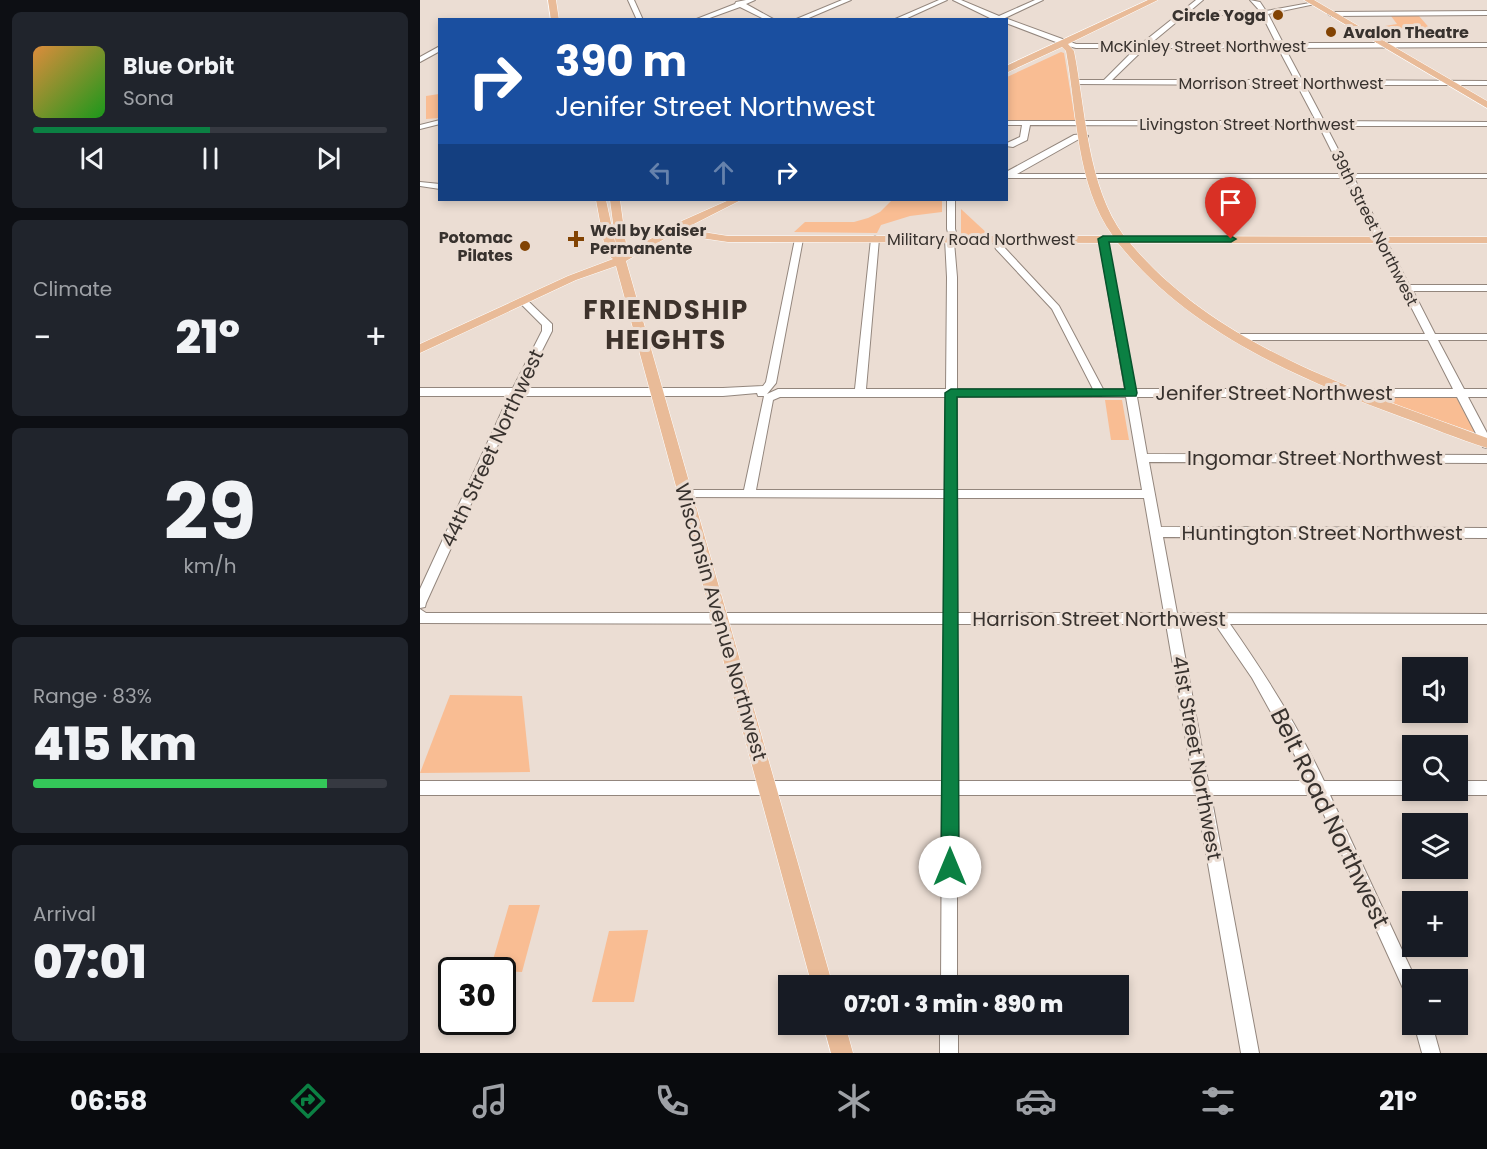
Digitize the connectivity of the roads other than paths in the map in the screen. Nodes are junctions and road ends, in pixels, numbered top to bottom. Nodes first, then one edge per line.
1 (552, 0) edge
2 (631, 0) edge
3 (731, 0) edge
4 (752, 0) edge
5 (848, 0) edge
6 (944, 0) edge
7 (956, 0) edge
8 (1040, 0) edge
9 (1154, 0) edge
10 (1200, 0) edge
11 (1253, 0) edge
12 (1310, 1) edge
13 (740, 4) junction
14 (1184, 13) junction
15 (1264, 13) junction
16 (1487, 13) edge
17 (1331, 14) junction
18 (555, 18) edge
19 (639, 18) edge
20 (702, 18) edge
21 (768, 18) edge
22 (802, 18) edge
23 (901, 18) edge
24 (1000, 18) edge
25 (1004, 18) edge
26 (1008, 21) edge
27 (1063, 43) junction
28 (1487, 45) edge
29 (1143, 46) junction
30 (1281, 46) junction
31 (1386, 46) junction
32 (433, 49) edge
33 (420, 55) edge
34 (420, 60) edge
35 (1008, 69) edge
36 (1075, 82) junction
37 (1105, 82) junction
38 (1300, 83) junction
39 (1449, 83) junction
40 (1487, 83) edge
41 (1487, 105) edge
42 (438, 122) edge
43 (1008, 123) edge
44 (1026, 123) junction
45 (1082, 123) junction
46 (1321, 124) junction
47 (1487, 124) edge
48 (420, 127) edge
49 (1084, 136) junction
50 (1010, 145) dead end
51 (1008, 175) edge
52 (1008, 176) edge
53 (1091, 176) junction
54 (1348, 176) junction
55 (1487, 176) edge
56 (420, 177) edge
57 (438, 180) edge
58 (420, 184) edge
59 (438, 187) edge
60 (601, 201) edge
61 (615, 201) edge
62 (730, 201) edge
63 (951, 201) edge
64 (1101, 207) junction
65 (669, 232) junction
66 (1118, 235) junction
67 (995, 238) junction
68 (728, 239) junction
69 (799, 239) junction
70 (875, 239) junction
71 (951, 239) junction
72 (1103, 239) junction
73 (684, 240) junction
74 (1381, 240) junction
75 (1487, 240) edge
76 (652, 242) junction
77 (618, 254) junction
78 (1406, 288) junction
79 (1487, 288) edge
80 (523, 301) junction
81 (1236, 337) junction
82 (1432, 337) junction
83 (1487, 337) edge
84 (420, 350) edge
85 (420, 392) edge
86 (657, 392) junction
87 (769, 392) junction
88 (516, 393) junction
89 (860, 393) junction
90 (951, 393) junction
91 (1100, 393) junction
92 (1131, 393) junction
93 (1356, 393) junction
94 (1461, 393) junction
95 (1487, 393) edge
96 (1487, 443) edge
97 (1143, 458) junction
98 (1487, 459) edge
99 (685, 494) junction
100 (749, 494) junction
101 (951, 494) junction
102 (1150, 494) junction
103 (1156, 532) junction
104 (1487, 533) edge
105 (420, 603) edge
106 (421, 616) edge
107 (720, 619) junction
108 (951, 619) junction
109 (1172, 619) junction
110 (1219, 619) junction
111 (1487, 619) edge
112 (420, 788) edge
113 (768, 788) junction
114 (950, 788) junction
115 (1203, 788) junction
116 (1321, 788) junction
117 (1402, 788) edge
118 (1468, 788) edge
119 (1487, 788) edge
120 (1403, 969) edge
121 (820, 975) edge
122 (949, 975) edge
123 (837, 1035) edge
124 (949, 1035) edge
125 (1426, 1035) edge
126 (842, 1053) edge
127 (949, 1053) edge
128 (1250, 1053) edge
129 (1431, 1053) edge

1 - 18 main road
2 - 19 street
3 - 13 street
4 - 13 street
5 - 22 street
6 - 23 street
7 - 24 street, McKinley Street Northwest
8 - 25 street
9 - 27 main road
10 - 14 street
11 - 15 street, 39th Street Northwest
12 - 15 street
12 - 17 main road
13 - 20 street
13 - 21 street
14 - 15 street
14 - 29 street
15 - 30 street, 39th Street Northwest
16 - 17 street
17 - 31 main road
26 - 27 street, McKinley Street Northwest
27 - 29 street, McKinley Street Northwest
27 - 35 main road
27 - 36 main road, 41st Street Northwest
28 - 31 street, McKinley Street Northwest
29 - 30 street, McKinley Street Northwest
29 - 37 street
30 - 31 street, McKinley Street Northwest
30 - 38 street, 39th Street Northwest
31 - 39 main road
32 - 33 street
32 - 34 street
36 - 37 street, Morrison Street Northwest
36 - 45 main road, 41st Street Northwest
37 - 38 street, Morrison Street Northwest
38 - 39 street, Morrison Street Northwest
38 - 46 street, 39th Street Northwest
39 - 40 street, Morrison Street Northwest
39 - 41 main road
42 - 48 street
43 - 44 street, Livingston Street Northwest
44 - 45 street, Livingston Street Northwest
44 - 50 street
45 - 46 street, Livingston Street Northwest
45 - 49 main road, 41st Street Northwest
46 - 47 street, Livingston Street Northwest
46 - 54 street, 39th Street Northwest
49 - 51 street
49 - 53 main road, 41st Street Northwest
52 - 53 street
53 - 54 street
53 - 64 main road, 41st Street Northwest
54 - 55 street
54 - 74 street, 39th Street Northwest
56 - 57 street
58 - 59 street
60 - 77 main road
61 - 77 main road
62 - 65 main road
63 - 71 street
64 - 66 main road
64 - 72 main road, 41st Street Northwest
65 - 68 main road, Military Road Northwest
65 - 73 main road
65 - 76 main road
65 - 77 main road
66 - 72 main road, Military Road Northwest
66 - 74 main road, Military Road Northwest
66 - 81 main road
67 - 71 main road, Military Road Northwest
67 - 72 main road, Military Road Northwest
67 - 91 street
68 - 69 main road, Military Road Northwest
68 - 73 main road, Military Road Northwest
69 - 70 main road, Military Road Northwest
69 - 87 street
70 - 71 main road, Military Road Northwest
70 - 89 street
71 - 90 street
72 - 92 street, 41st Street Northwest
73 - 76 main road, Military Road Northwest
74 - 75 main road, Military Road Northwest
74 - 78 street, 39th Street Northwest
76 - 77 main road
77 - 80 main road
77 - 86 main road, Wisconsin Avenue Northwest
78 - 79 street
78 - 82 street, 39th Street Northwest
80 - 84 main road
80 - 88 street, 44th Street Northwest
81 - 82 street
81 - 93 main road
82 - 83 street
82 - 94 street, 39th Street Northwest
85 - 88 street, Jenifer Street Northwest
86 - 87 street, Jenifer Street Northwest
86 - 88 street, Jenifer Street Northwest
86 - 99 main road, Wisconsin Avenue Northwest
87 - 89 street, Jenifer Street Northwest
87 - 100 street
88 - 105 street, 44th Street Northwest
89 - 90 street, Jenifer Street Northwest
90 - 91 street, Jenifer Street Northwest
90 - 101 street
91 - 92 street, Jenifer Street Northwest
92 - 93 street, Jenifer Street Northwest
92 - 97 street, 41st Street Northwest
93 - 94 street, Jenifer Street Northwest
93 - 96 main road
94 - 95 street, Jenifer Street Northwest
94 - 96 street, 39th Street Northwest
97 - 98 street, Ingomar Street Northwest
97 - 102 street, 41st Street Northwest
99 - 100 street
99 - 107 main road, Wisconsin Avenue Northwest
100 - 101 street
101 - 102 street
101 - 108 street
102 - 103 street, 41st Street Northwest
103 - 104 street, Huntington Street Northwest
103 - 109 street, 41st Street Northwest
106 - 107 street, Harrison Street Northwest
107 - 108 street, Harrison Street Northwest
107 - 113 main road, Wisconsin Avenue Northwest
108 - 109 street, Harrison Street Northwest
108 - 114 street
109 - 110 street, Harrison Street Northwest
109 - 115 street, 41st Street Northwest
110 - 111 street, Harrison Street Northwest
110 - 116 street, Belt Road Northwest
112 - 113 street
113 - 114 street
113 - 121 main road, Wisconsin Avenue Northwest
114 - 115 street
114 - 122 street
115 - 116 street
115 - 128 street, 41st Street Northwest
116 - 117 street
116 - 120 street, Belt Road Northwest
118 - 119 street
123 - 126 main road
124 - 127 street
125 - 129 street

